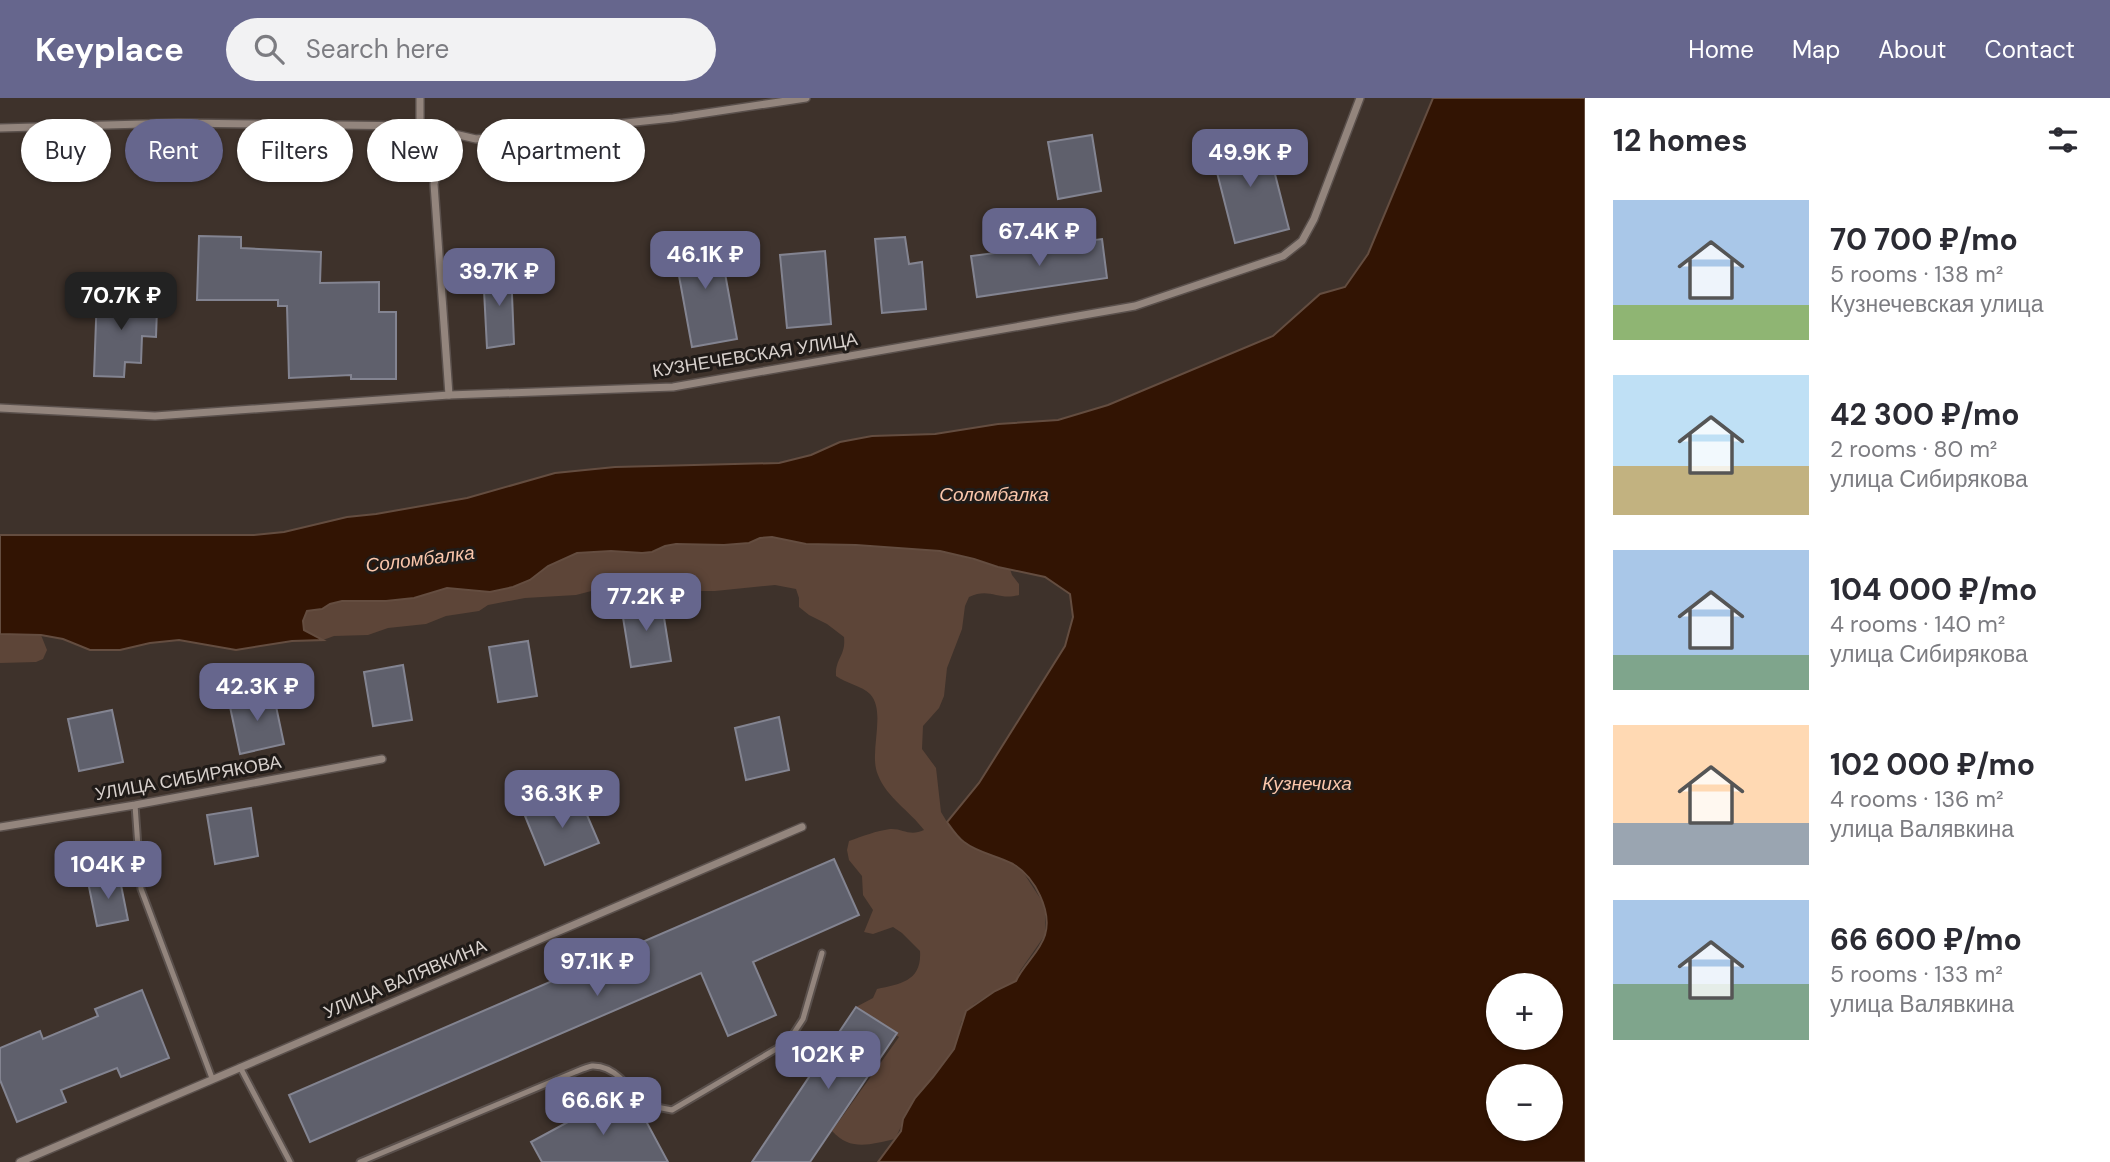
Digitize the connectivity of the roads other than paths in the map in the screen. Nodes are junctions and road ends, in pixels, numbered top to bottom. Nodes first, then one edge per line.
1 (420, 98) edge
2 (806, 98) edge
3 (1360, 98) edge
4 (420, 119) edge
5 (367, 125) edge
6 (0, 128) edge
7 (463, 136) edge
8 (435, 182) edge
9 (449, 395) junction
10 (0, 408) edge
11 (382, 759) dead end
12 (135, 805) junction
13 (0, 827) edge
14 (802, 827) dead end
15 (822, 953) dead end
16 (240, 1067) junction
17 (212, 1078) junction
18 (20, 1162) edge
19 (290, 1162) edge
20 (360, 1162) edge

1 - 4 street
2 - 7 street
3 - 9 street, КУЗНЕЧЕВСКАЯ УЛИЦА
5 - 6 street
8 - 9 street
9 - 10 street, КУЗНЕЧЕВСКАЯ УЛИЦА
11 - 12 street, УЛИЦА СИБИРЯКОВА
12 - 13 street, УЛИЦА СИБИРЯКОВА
12 - 17 lane
14 - 16 street, УЛИЦА ВАЛЯВКИНА
15 - 20 lane
16 - 17 street, УЛИЦА ВАЛЯВКИНА
16 - 19 lane
17 - 18 street, УЛИЦА ВАЛЯВКИНА

